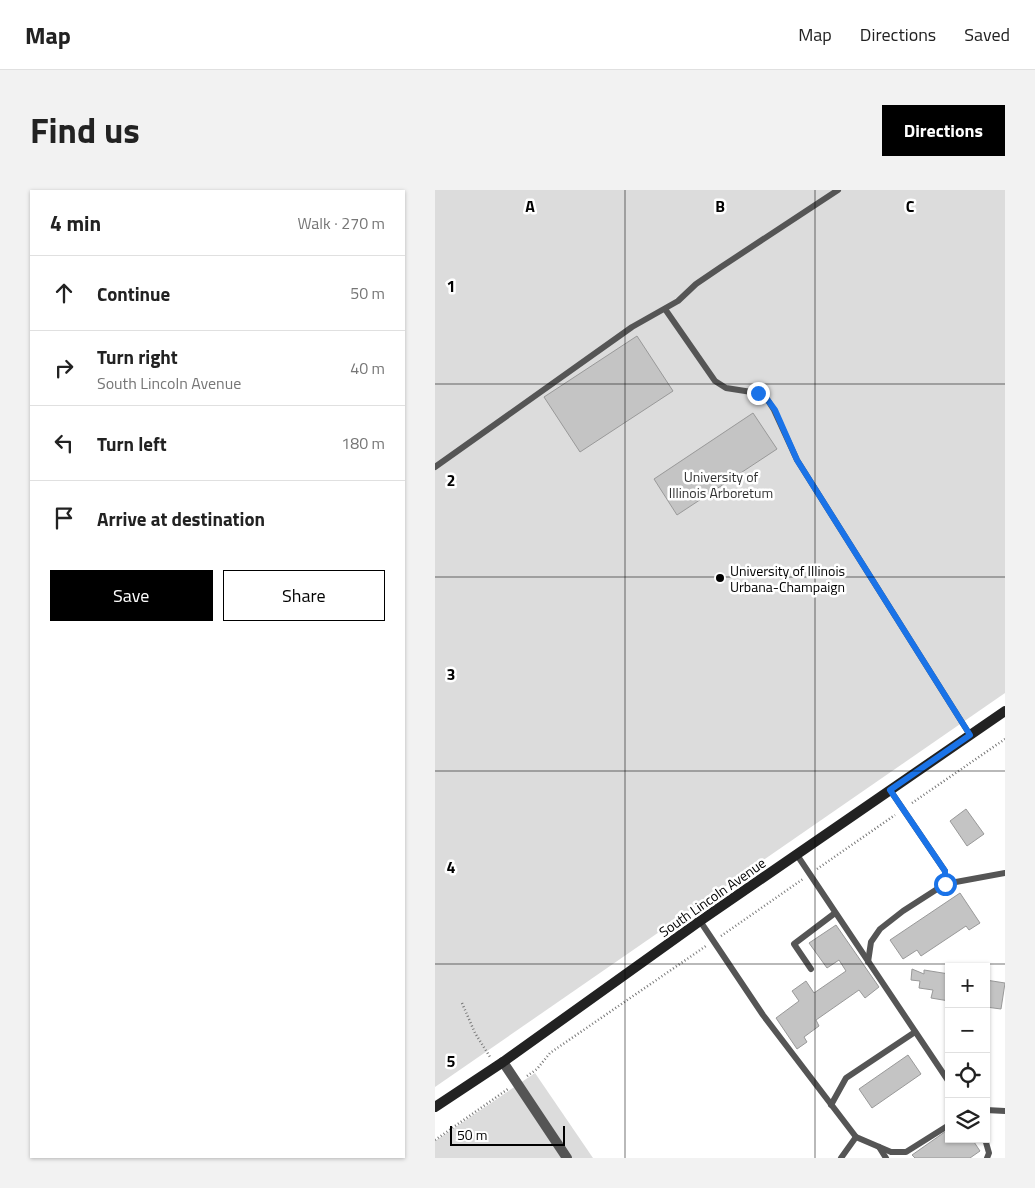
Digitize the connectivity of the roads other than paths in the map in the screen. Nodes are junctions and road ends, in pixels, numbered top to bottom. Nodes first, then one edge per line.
1 (839, 190) edge
2 (665, 309) junction
3 (435, 467) edge
4 (1004, 713) edge
5 (970, 735) junction
6 (890, 790) junction
7 (797, 855) junction
8 (1005, 874) edge
9 (945, 884) junction
10 (835, 913) junction
11 (700, 921) junction
12 (868, 962) junction
13 (811, 969) dead end
14 (915, 1032) junction
15 (503, 1062) junction
16 (945, 1076) edge
17 (831, 1106) junction
18 (435, 1108) edge
19 (990, 1110) edge
20 (1005, 1111) edge
21 (945, 1127) edge
22 (856, 1137) junction
23 (986, 1143) edge
24 (878, 1145) junction
25 (567, 1158) edge
26 (841, 1158) edge
27 (887, 1158) edge
28 (987, 1158) edge

1 - 2 lane
2 - 3 lane
2 - 5 lane
4 - 5 main road, South Lincoln Avenue
5 - 6 main road, South Lincoln Avenue
6 - 7 main road, South Lincoln Avenue
6 - 9 lane
7 - 10 lane
7 - 11 main road, South Lincoln Avenue
8 - 9 lane
9 - 12 lane
10 - 12 lane
10 - 13 lane
11 - 15 main road, South Lincoln Avenue
11 - 17 lane
12 - 14 lane
14 - 16 lane
14 - 17 lane
15 - 18 main road, South Lincoln Avenue
15 - 25 street
17 - 22 lane
19 - 20 lane
21 - 24 lane
22 - 24 lane
22 - 26 lane
23 - 28 lane
24 - 27 lane

